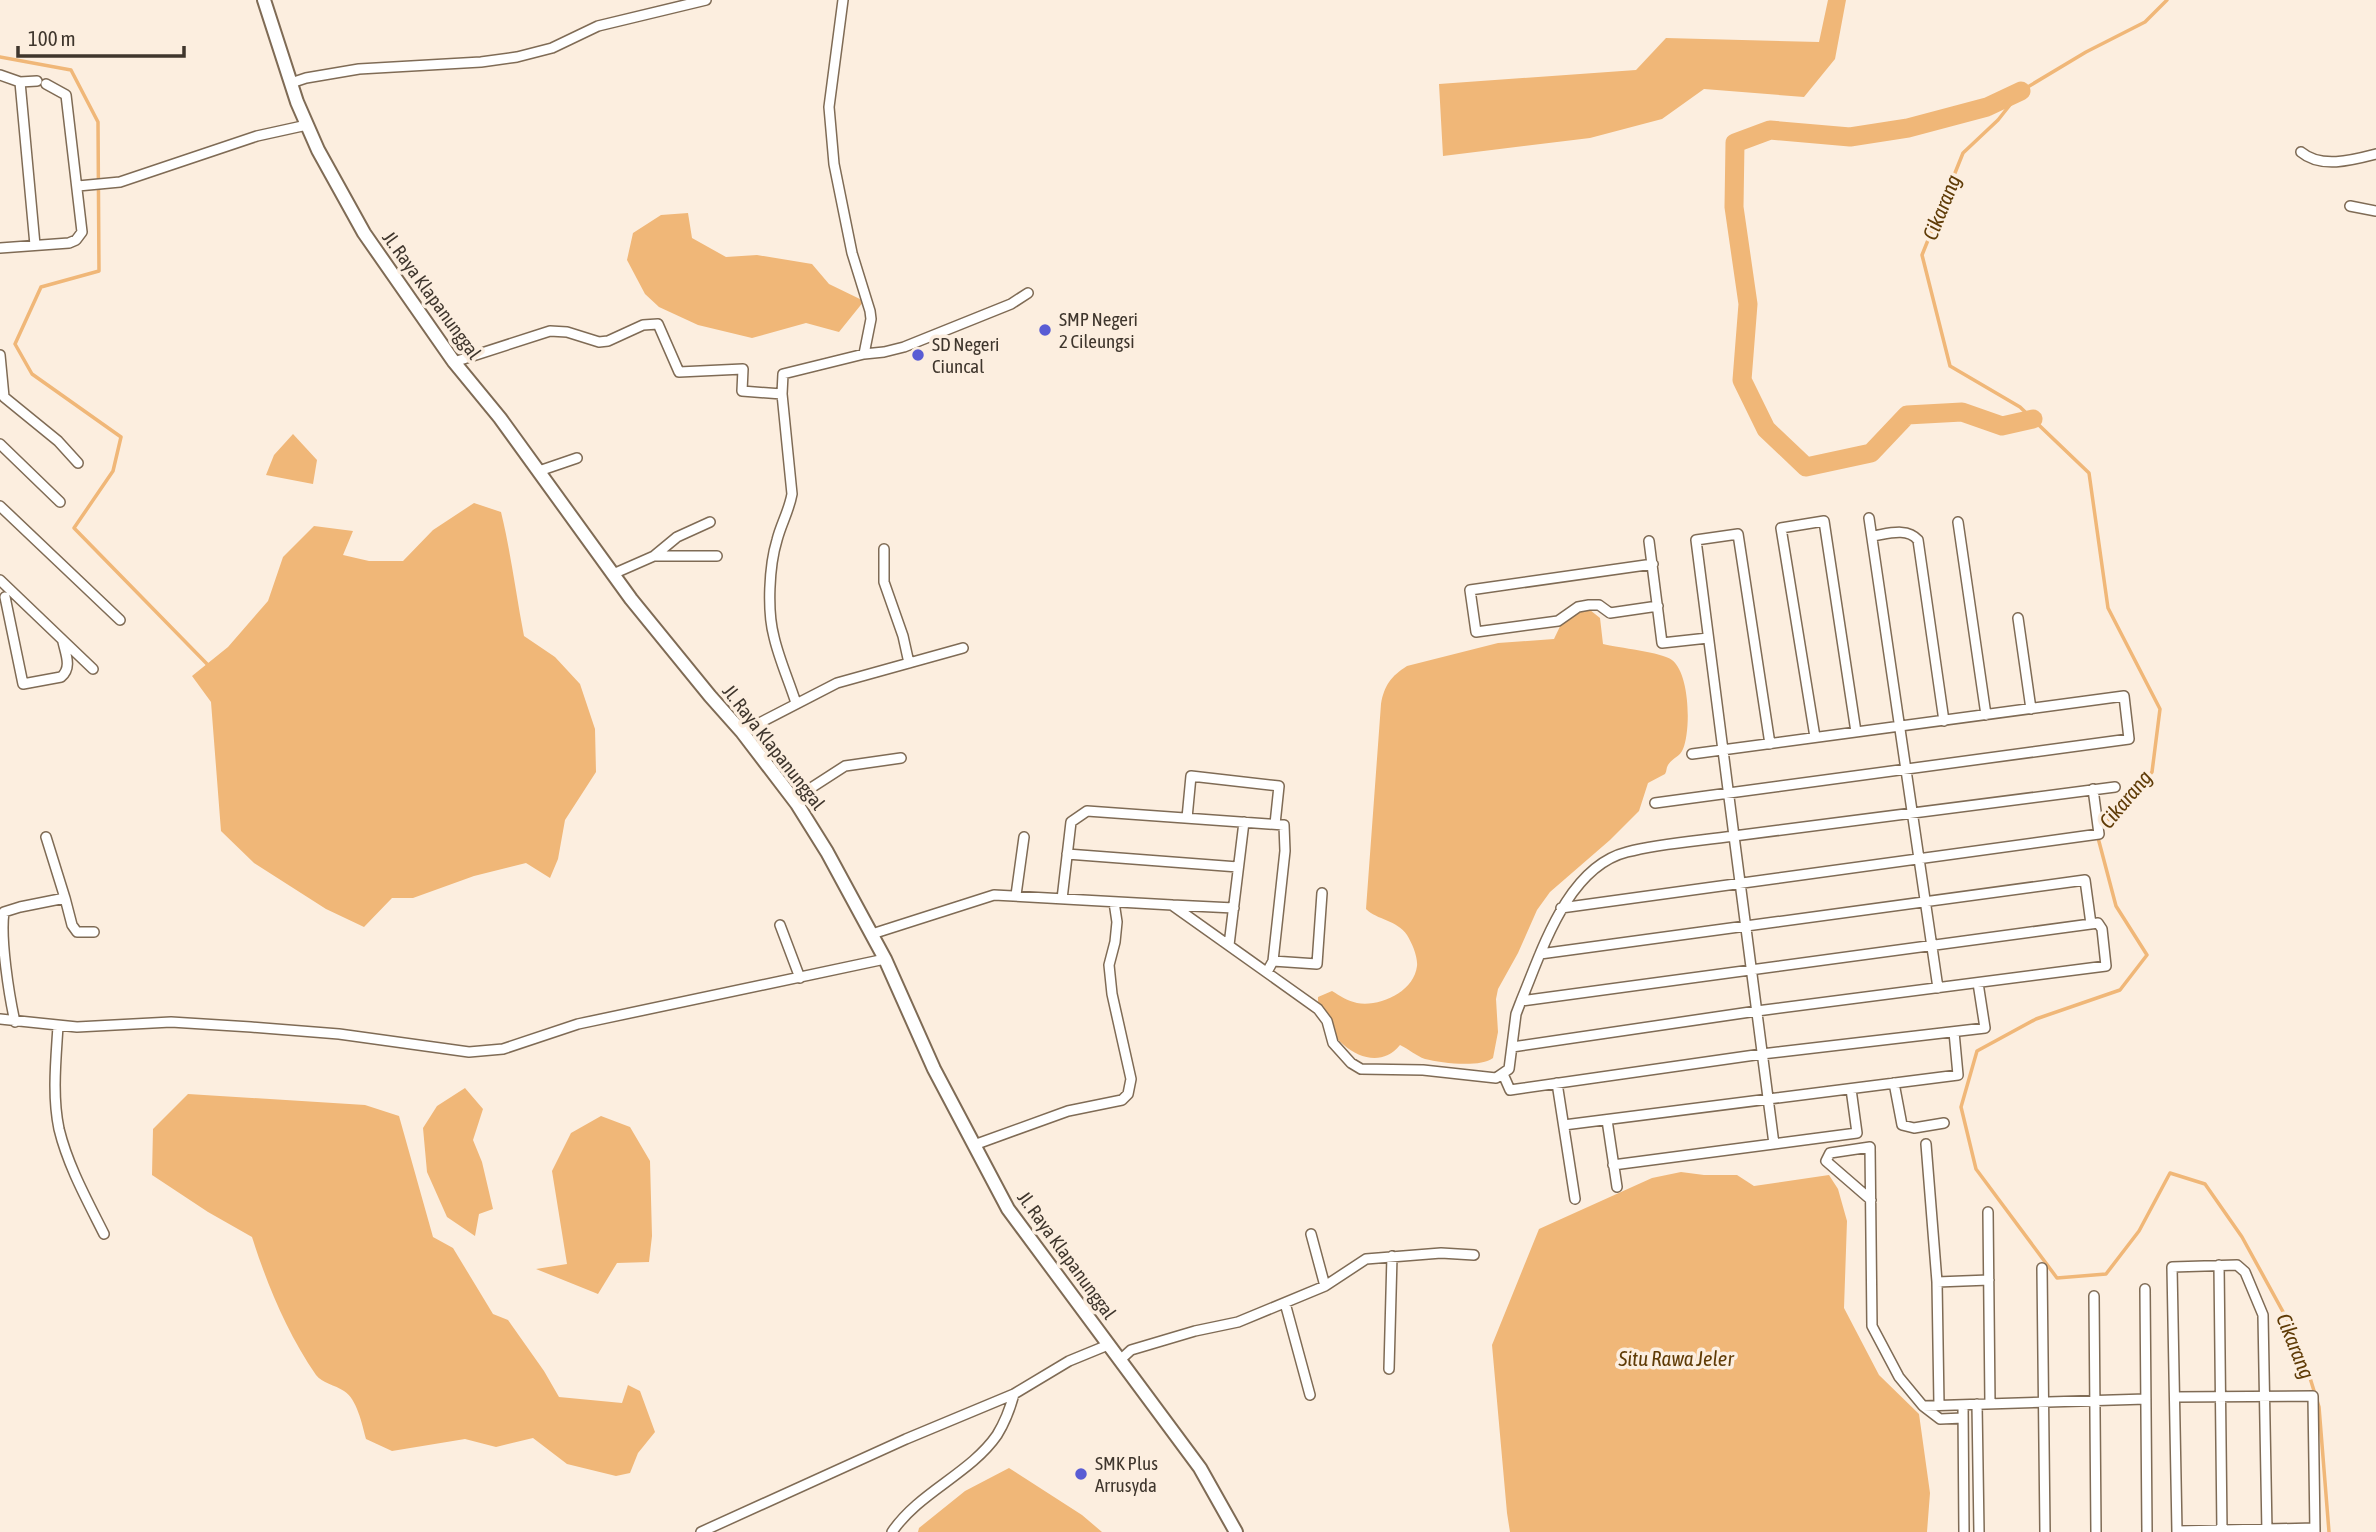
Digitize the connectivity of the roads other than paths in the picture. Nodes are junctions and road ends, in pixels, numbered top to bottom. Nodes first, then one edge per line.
1 (264, 0) edge
2 (706, 0) edge
3 (843, 0) edge
4 (0, 75) edge
5 (20, 82) junction
6 (291, 83) junction
7 (307, 125) junction
8 (2301, 152) dead end
9 (2376, 154) edge
10 (83, 186) junction
11 (2350, 206) dead end
12 (2376, 211) edge
13 (35, 245) junction
14 (0, 248) edge
15 (1028, 293) dead end
16 (864, 354) junction
17 (0, 355) edge
18 (454, 362) junction
19 (782, 394) junction
20 (2, 397) edge
21 (0, 444) edge
22 (577, 458) dead end
23 (78, 463) dead end
24 (538, 471) junction
25 (60, 502) dead end
26 (0, 506) edge
27 (1869, 518) dead end
28 (710, 522) dead end
29 (1958, 522) dead end
30 (1872, 536) junction
31 (1649, 541) dead end
32 (884, 549) dead end
33 (654, 556) junction
34 (717, 556) dead end
35 (1653, 565) junction
36 (613, 574) junction
37 (0, 580) edge
38 (7, 597) edge
39 (1658, 606) junction
40 (2018, 618) dead end
41 (120, 620) dead end
42 (1708, 638) junction
43 (63, 642) junction
44 (963, 648) dead end
45 (909, 663) junction
46 (93, 669) dead end
47 (796, 703) junction
48 (2031, 709) junction
49 (1986, 715) junction
50 (1944, 720) junction
51 (1900, 726) junction
52 (742, 732) junction
53 (1856, 732) junction
54 (1815, 737) junction
55 (1770, 744) junction
56 (1723, 750) junction
57 (1692, 754) dead end
58 (901, 758) dead end
59 (1907, 769) junction
60 (2115, 787) dead end
61 (2093, 789) junction
62 (1728, 793) junction
63 (1655, 803) dead end
64 (797, 804) junction
65 (1913, 813) junction
66 (1187, 818) junction
67 (1244, 822) junction
68 (1275, 824) junction
69 (1734, 836) junction
70 (46, 837) dead end
71 (1024, 838) dead end
72 (1067, 854) junction
73 (1919, 858) junction
74 (1238, 867) junction
75 (1740, 883) junction
76 (1321, 893) dead end
77 (1016, 895) junction
78 (65, 898) junction
79 (1062, 899) junction
80 (1114, 902) junction
81 (1925, 902) junction
82 (1172, 905) junction
83 (1234, 908) junction
84 (1561, 908) junction
85 (2091, 924) junction
86 (780, 925) dead end
87 (1745, 926) junction
88 (94, 932) dead end
89 (872, 934) junction
90 (1931, 944) junction
91 (1229, 945) junction
92 (1540, 954) junction
93 (886, 959) junction
94 (1273, 961) junction
95 (1751, 968) junction
96 (1267, 972) junction
97 (800, 978) junction
98 (1978, 983) junction
99 (1938, 988) junction
100 (1521, 1001) junction
101 (1757, 1011) junction
102 (0, 1019) edge
103 (15, 1022) junction
104 (58, 1026) junction
105 (1954, 1032) junction
106 (1512, 1047) junction
107 (1762, 1054) junction
108 (1503, 1074) junction
109 (1557, 1083) junction
110 (1894, 1083) junction
111 (1852, 1089) junction
112 (1768, 1099) junction
113 (1606, 1120) junction
114 (1944, 1123) dead end
115 (1564, 1125) junction
116 (1774, 1144) junction
117 (1926, 1144) dead end
118 (974, 1145) junction
119 (1613, 1165) junction
120 (1617, 1187) dead end
121 (1576, 1199) dead end
122 (1871, 1200) junction
123 (1988, 1212) dead end
124 (104, 1234) dead end
125 (1311, 1234) dead end
126 (1474, 1255) dead end
127 (1392, 1256) junction
128 (2219, 1265) junction
129 (2042, 1268) dead end
130 (1989, 1280) junction
131 (1937, 1282) junction
132 (1325, 1286) junction
133 (2145, 1289) dead end
134 (2094, 1296) dead end
135 (1285, 1303) junction
136 (1108, 1345) junction
137 (1120, 1360) junction
138 (1390, 1369) dead end
139 (1014, 1394) junction
140 (1310, 1395) dead end
141 (2264, 1396) junction
142 (2175, 1397) junction
143 (2220, 1397) junction
144 (2146, 1399) junction
145 (2095, 1401) junction
146 (2043, 1402) junction
147 (1977, 1404) junction
148 (1990, 1404) junction
149 (1939, 1405) junction
150 (1963, 1405) junction
151 (1923, 1406) junction
152 (1963, 1418) junction
153 (1963, 1443) junction
154 (1977, 1443) junction
155 (725, 1521) junction
156 (2267, 1530) edge
157 (2315, 1530) edge
158 (2177, 1531) edge
159 (2222, 1531) edge
160 (701, 1532) edge
161 (730, 1532) edge
162 (892, 1532) edge
163 (1236, 1532) edge
164 (1964, 1532) edge
165 (1979, 1532) edge
166 (2045, 1532) edge
167 (2096, 1532) edge
168 (2147, 1532) edge

1 - 6 street, Jl. Raya Klapanunggal
2 - 6 street
3 - 16 street
4 - 5 street
5 - 10 street
5 - 13 street
6 - 7 street, Jl. Raya Klapanunggal
7 - 10 street
7 - 18 street, Jl. Raya Klapanunggal
8 - 9 street
10 - 13 street
11 - 12 street
13 - 14 street
15 - 16 street
16 - 19 street
17 - 20 street
18 - 19 street
18 - 24 street, Jl. Raya Klapanunggal
19 - 47 street
20 - 23 street
21 - 25 street
22 - 24 street
24 - 36 street, Jl. Raya Klapanunggal
26 - 41 street
27 - 30 street
28 - 33 street
29 - 49 street
30 - 50 street
30 - 51 street
31 - 35 street
32 - 45 street
33 - 34 street
33 - 36 street
35 - 39 street
35 - 39 street
36 - 52 street, Jl. Raya Klapanunggal
37 - 38 street
38 - 43 street
38 - 43 street
39 - 42 street
40 - 48 street
42 - 55 street
42 - 56 street
43 - 46 street
44 - 45 street
45 - 47 street
47 - 52 street
48 - 49 street
48 - 59 street
49 - 50 street
50 - 51 street
51 - 53 street
51 - 59 street
52 - 64 street, Jl. Raya Klapanunggal
53 - 54 street
53 - 54 street
54 - 55 street
55 - 56 street
56 - 57 street
56 - 62 street
58 - 64 street
59 - 62 street
59 - 65 street
60 - 61 street
61 - 65 street
61 - 73 street
62 - 63 street
62 - 69 street
64 - 89 street, Jl. Raya Klapanunggal
65 - 69 street
65 - 73 street
66 - 67 street
66 - 68 street
66 - 72 street
67 - 68 street
67 - 74 street
68 - 94 street
69 - 75 street
69 - 84 street
70 - 78 street
71 - 77 street
72 - 74 street
72 - 79 street
73 - 75 street
73 - 81 street
74 - 83 street
75 - 84 street
75 - 87 street
76 - 94 street
77 - 79 street
77 - 89 street
78 - 88 street
78 - 103 street
79 - 80 street
80 - 82 street
80 - 118 street
81 - 85 street
81 - 87 street
81 - 90 street
82 - 83 street
82 - 91 street
83 - 91 street
84 - 92 street
85 - 90 street
85 - 98 street
86 - 97 street
87 - 92 street
87 - 95 street
89 - 93 street, Jl. Raya Klapanunggal
90 - 95 street
90 - 99 street
91 - 96 street
92 - 100 street
93 - 97 street
93 - 118 street, Jl. Raya Klapanunggal
94 - 96 street
95 - 100 street
95 - 101 street
96 - 108 street
97 - 104 street
98 - 99 street
98 - 105 street
99 - 101 street
100 - 106 street
101 - 106 street
101 - 107 street
102 - 103 street
103 - 104 street
104 - 124 street
105 - 107 street
105 - 110 street
106 - 108 street
107 - 109 street
107 - 112 street
108 - 109 street
109 - 115 street
110 - 111 street
110 - 114 street
111 - 112 street
111 - 116 street
112 - 113 street
112 - 116 street
113 - 115 street
113 - 119 street
115 - 121 street
116 - 119 street
117 - 131 street
118 - 136 street, Jl. Raya Klapanunggal
119 - 120 street
122 - 122 street
122 - 151 street
123 - 130 street
125 - 132 street
126 - 127 street
127 - 132 street
127 - 138 street
128 - 141 street
128 - 142 street
128 - 143 street
129 - 146 street
130 - 131 street
130 - 148 street
131 - 149 street
132 - 135 street
133 - 144 street
134 - 145 street
135 - 137 street
135 - 140 street
136 - 137 street, Jl. Raya Klapanunggal
136 - 139 street
137 - 163 street, Jl. Raya Klapanunggal
139 - 155 street
139 - 162 street
141 - 143 street
141 - 156 street
141 - 157 street
142 - 143 street
142 - 158 street
143 - 159 street
144 - 145 street
144 - 168 street
145 - 146 street
145 - 167 street
146 - 148 street
146 - 166 street
147 - 148 street
147 - 150 street
147 - 154 street
149 - 150 street
149 - 151 street
150 - 152 street
151 - 152 street
152 - 153 street
153 - 154 street
153 - 164 street
154 - 165 street
155 - 160 street
155 - 161 street
156 - 157 street
156 - 159 street
158 - 159 street

